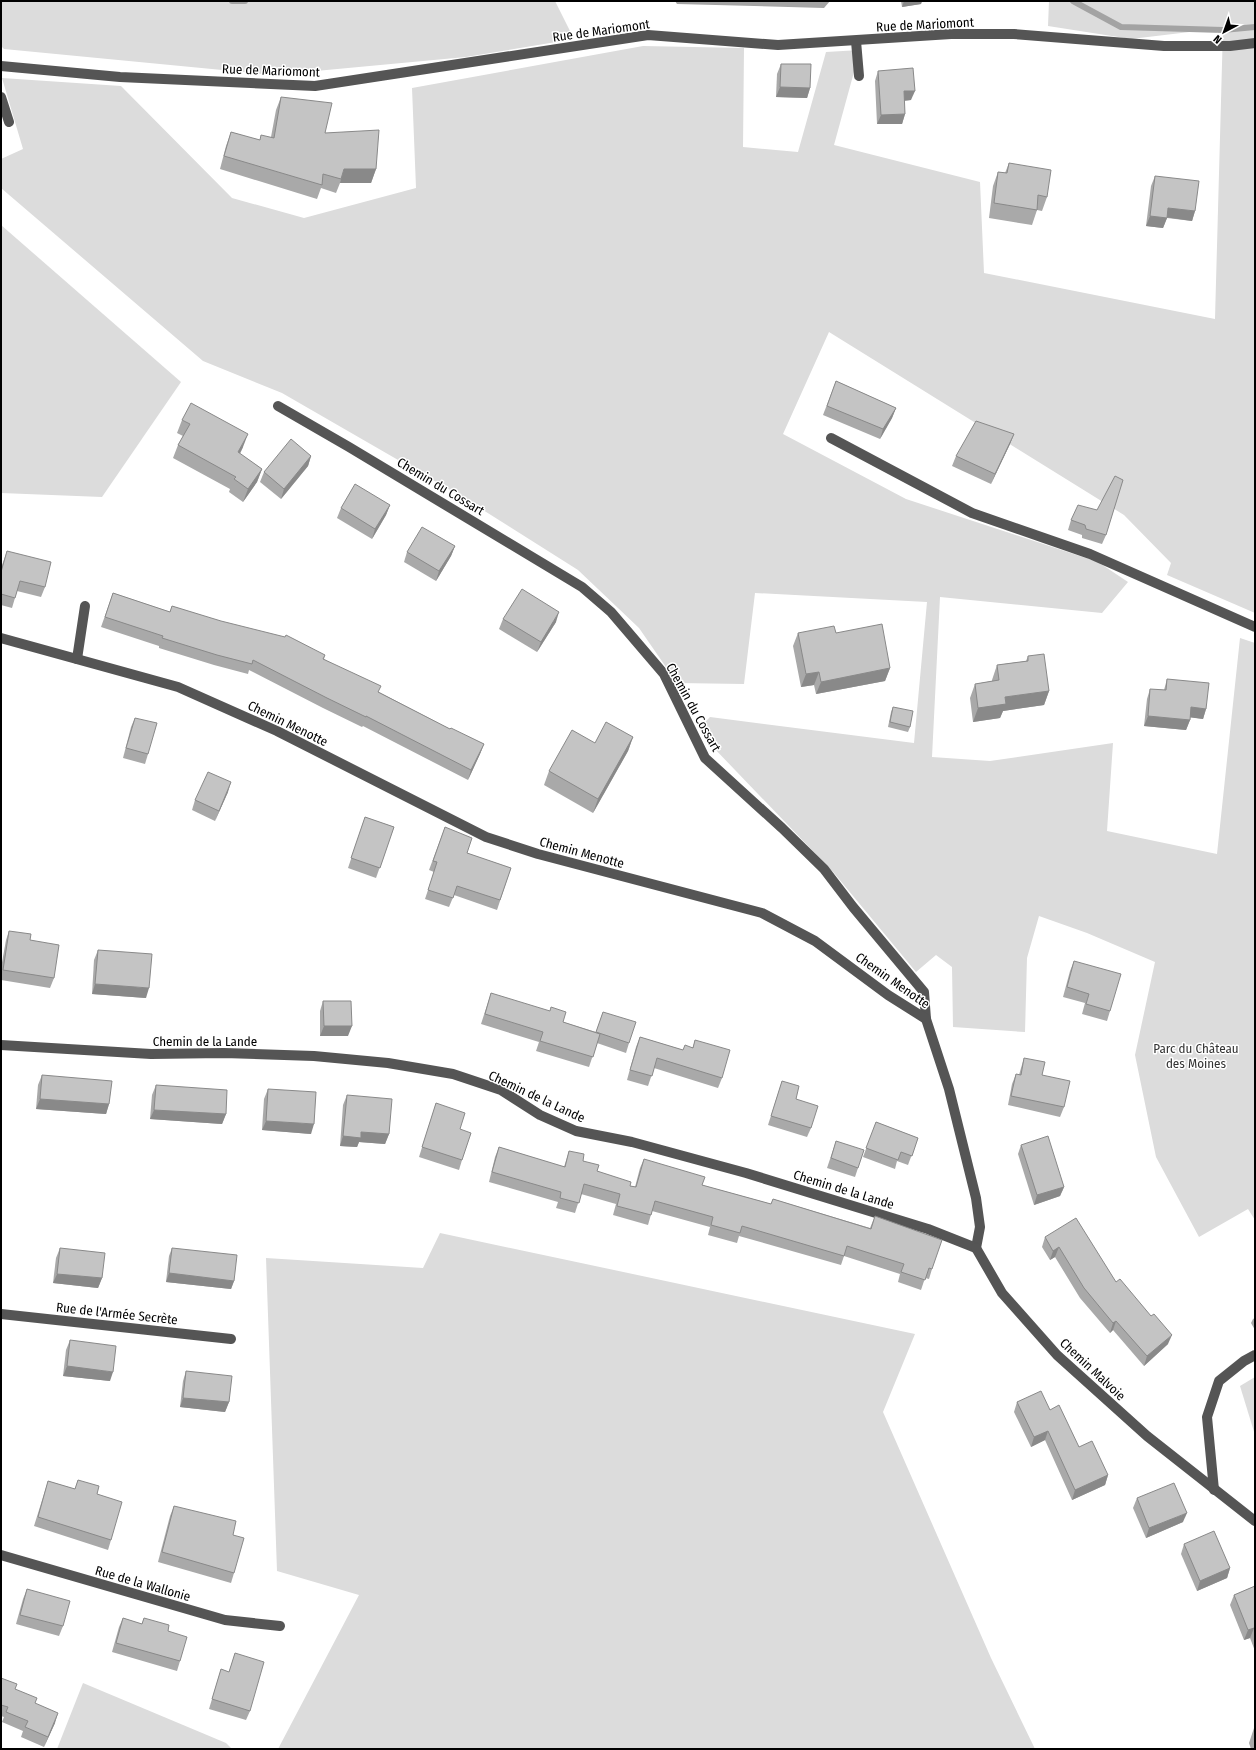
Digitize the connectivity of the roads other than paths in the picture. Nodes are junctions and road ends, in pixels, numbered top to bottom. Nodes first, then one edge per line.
1 (856, 41) junction
2 (1255, 43) edge
3 (1, 66) edge
4 (860, 76) dead end
5 (1, 97) edge
6 (9, 122) dead end
7 (278, 406) dead end
8 (831, 438) dead end
9 (85, 606) dead end
10 (1255, 627) edge
11 (1, 638) edge
12 (77, 659) junction
13 (926, 1019) junction
14 (1, 1045) edge
15 (976, 1248) junction
16 (1, 1314) edge
17 (231, 1338) dead end
18 (1255, 1355) edge
19 (1214, 1490) junction
20 (1255, 1521) edge
21 (1, 1555) edge
22 (280, 1626) dead end

1 - 2 street, Rue de Mariomont
1 - 3 street, Rue de Mariomont
1 - 4 street
5 - 6 street
7 - 13 street, Chemin du Cossart
8 - 10 street
9 - 12 street
11 - 12 street, Chemin Menotte
12 - 13 street, Chemin Menotte
13 - 15 street, Chemin Menotte
14 - 15 street, Chemin de la Lande
15 - 19 street, Chemin Malvoie
16 - 17 street, Rue de l'Armée Secrète
18 - 19 street
19 - 20 street, Chemin Malvoie
21 - 22 street, Rue de la Wallonie

